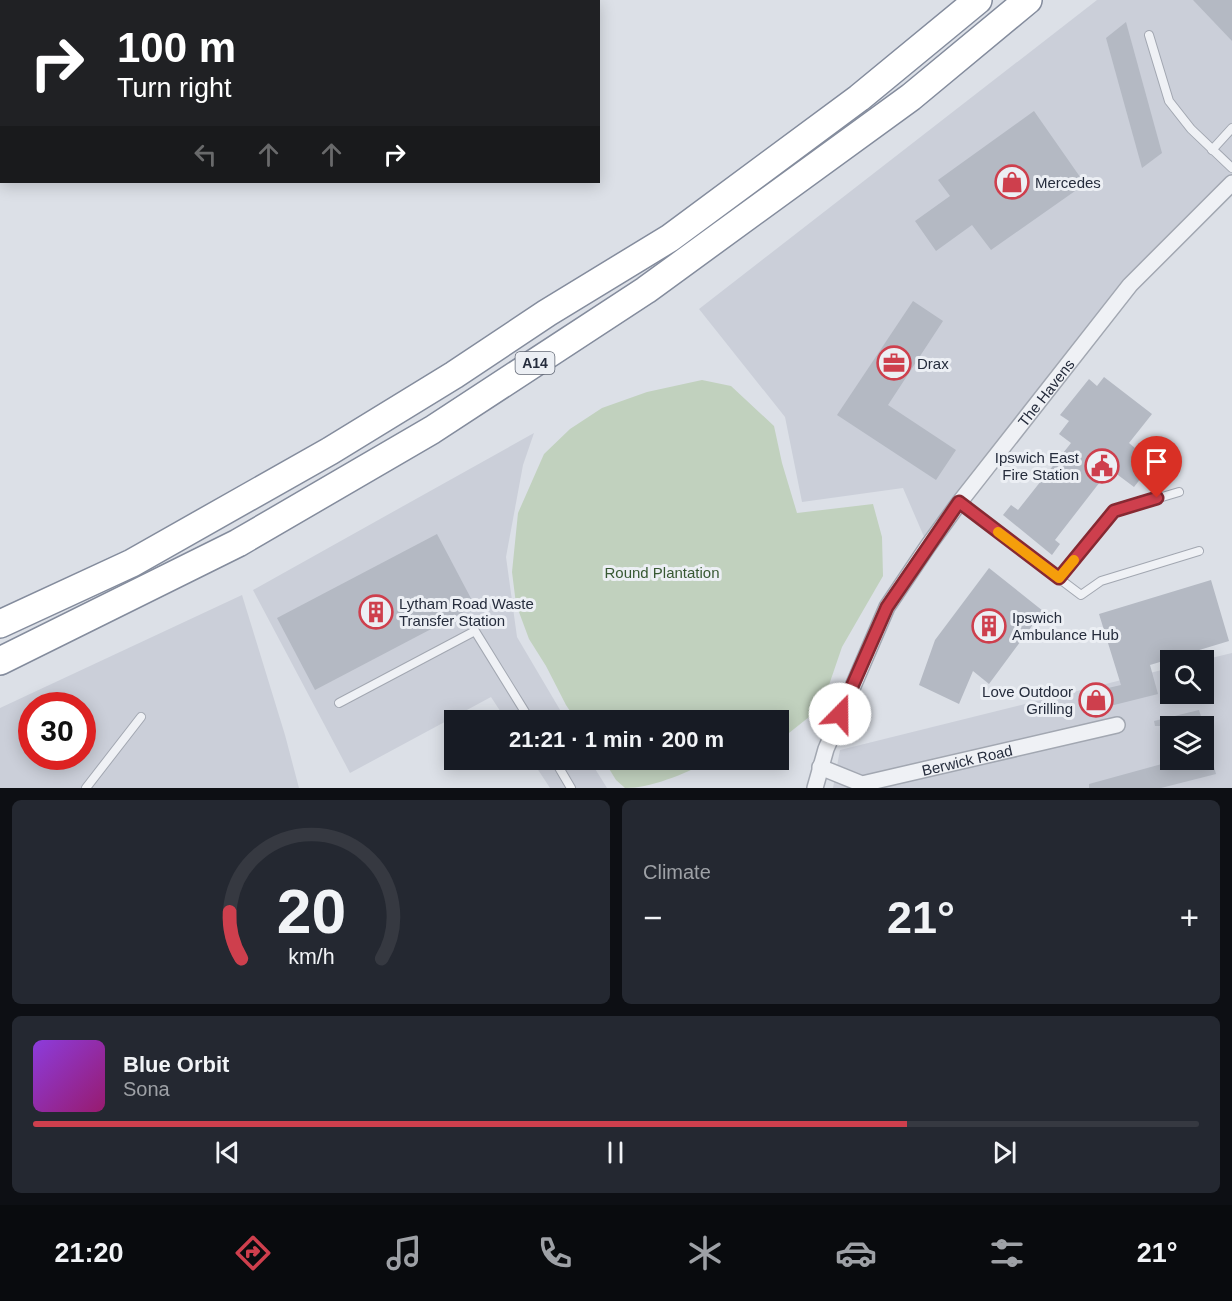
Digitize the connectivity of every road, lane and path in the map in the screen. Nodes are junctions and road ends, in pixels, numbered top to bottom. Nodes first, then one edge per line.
1 (978, 0) edge
2 (1029, 0) edge
3 (1149, 35) dead end
4 (1232, 128) edge
5 (1212, 150) junction
6 (1232, 168) edge
7 (1232, 183) edge
8 (1179, 492) dead end
9 (959, 502) junction
10 (1199, 551) dead end
11 (1059, 578) junction
12 (0, 624) edge
13 (0, 661) edge
14 (339, 703) dead end
15 (524, 710) edge
16 (141, 717) dead end
17 (1117, 725) dead end
18 (820, 767) junction
19 (560, 770) edge
20 (86, 788) edge
21 (571, 788) edge
22 (815, 788) edge

1 - 12 highway, A14
2 - 13 highway, A14
3 - 5 lane
4 - 5 lane
5 - 6 lane
7 - 9 street, The Havens
8 - 11 lane
9 - 11 lane
9 - 18 street, The Havens
10 - 11 lane
14 - 15 lane
16 - 20 lane
17 - 18 street, Berwick Road
18 - 22 street, The Havens
19 - 21 lane

